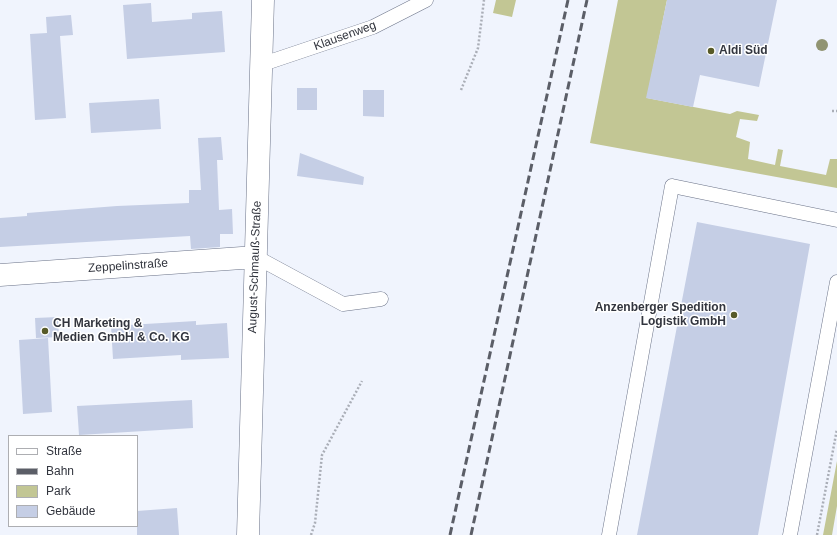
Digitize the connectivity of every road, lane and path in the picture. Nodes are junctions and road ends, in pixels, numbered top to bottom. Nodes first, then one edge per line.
1 (263, 0) edge
2 (426, 0) edge
3 (484, 0) edge
4 (260, 65) junction
5 (461, 90) dead end
6 (832, 110) dead end
7 (837, 111) edge
8 (837, 220) edge
9 (256, 256) junction
10 (0, 275) edge
11 (837, 282) edge
12 (381, 299) dead end
13 (362, 381) dead end
14 (837, 429) edge
15 (248, 535) edge
16 (311, 535) edge
17 (609, 535) edge
18 (790, 535) edge
19 (817, 535) edge

1 - 4 street, August-Schmauß-Straße
2 - 4 lane, Klausenweg
3 - 5 path
4 - 9 street, August-Schmauß-Straße
6 - 7 path
8 - 17 lane
9 - 10 street, Zeppelinstraße
9 - 12 lane
9 - 15 street, August-Schmauß-Straße
11 - 18 lane
13 - 16 path
14 - 19 path

